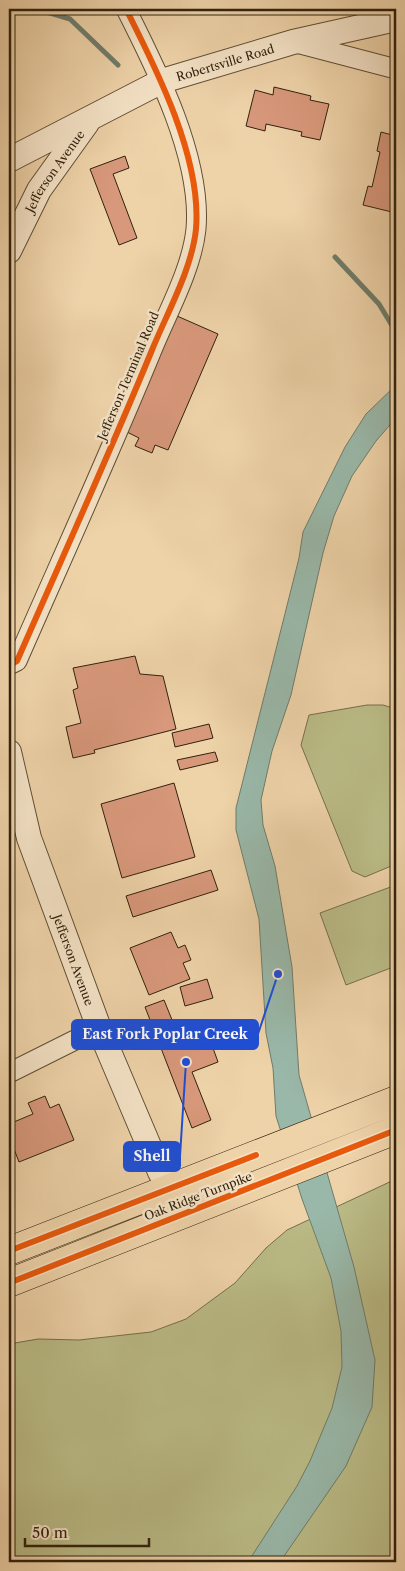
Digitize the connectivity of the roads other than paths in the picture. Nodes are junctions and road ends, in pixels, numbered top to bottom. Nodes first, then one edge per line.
1 (126, 9) edge
2 (396, 19) edge
3 (293, 42) junction
4 (396, 69) edge
5 (162, 81) junction
6 (90, 119) junction
7 (9, 160) edge
8 (9, 251) edge
9 (9, 665) edge
10 (9, 752) edge
11 (100, 1028) junction
12 (9, 1073) edge
13 (396, 1100) edge
14 (396, 1130) edge
15 (168, 1188) junction
16 (182, 1214) junction
17 (9, 1251) edge
18 (9, 1283) edge

1 - 5 street
2 - 3 street, Robertsville Road
3 - 4 street
3 - 5 street, Robertsville Road
5 - 6 street, Robertsville Road
5 - 9 street, Jefferson Terminal Road
6 - 7 street, Robertsville Road
6 - 8 street, Jefferson Avenue
10 - 11 street, Jefferson Avenue
11 - 12 street
11 - 15 street, Jefferson Avenue
13 - 15 highway, Oak Ridge Turnpike
14 - 16 highway, Oak Ridge Turnpike
15 - 16 street, Jefferson Avenue
15 - 17 highway, Oak Ridge Turnpike
16 - 18 highway, Oak Ridge Turnpike

